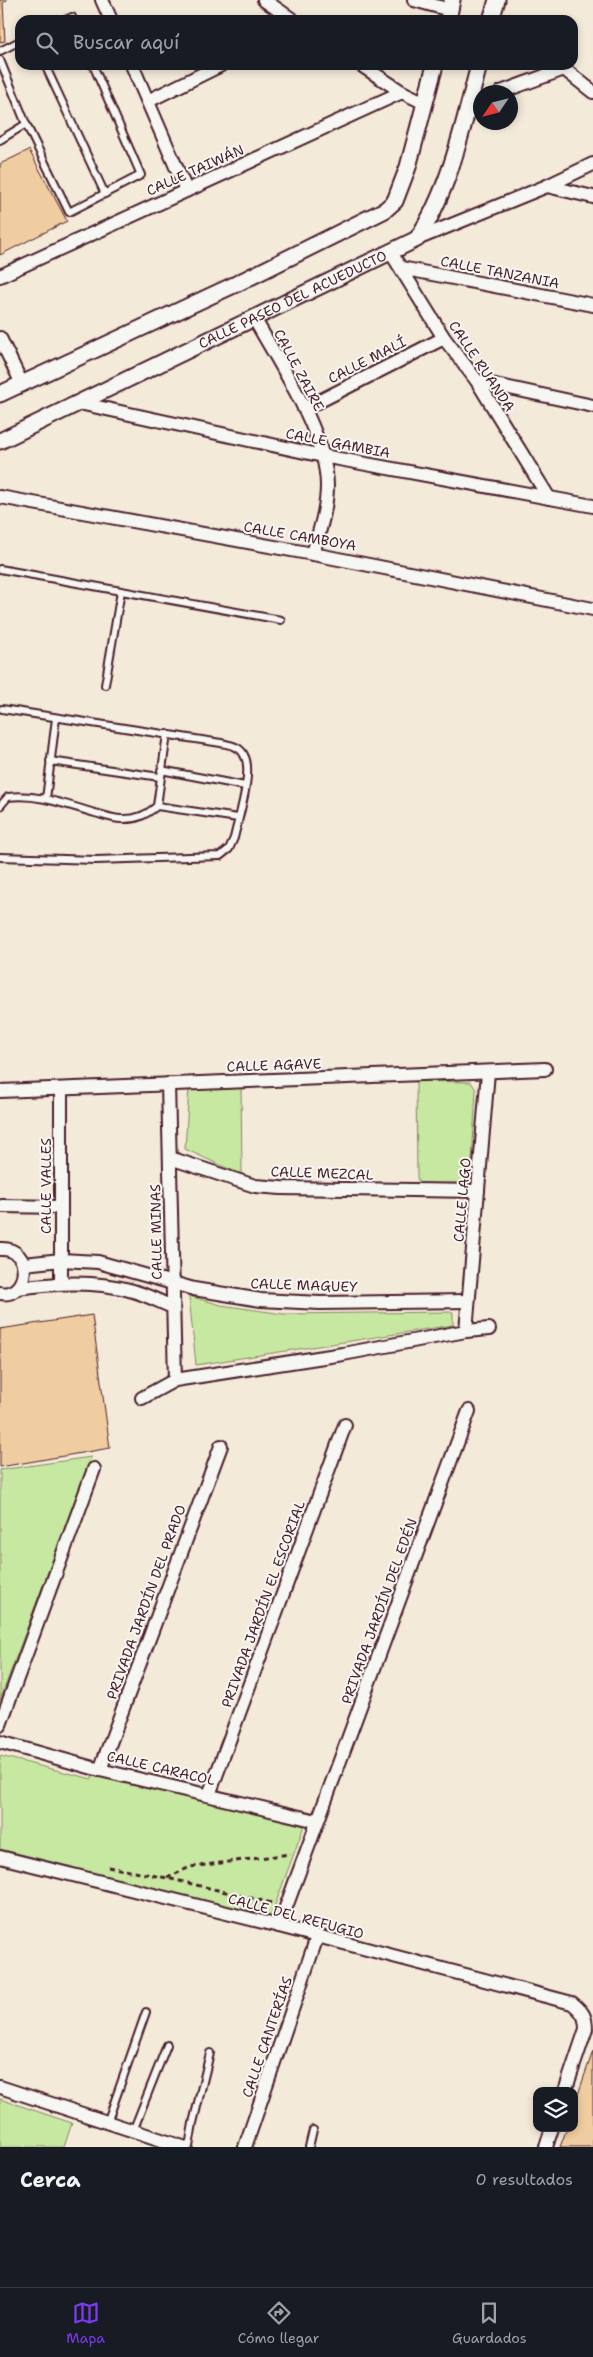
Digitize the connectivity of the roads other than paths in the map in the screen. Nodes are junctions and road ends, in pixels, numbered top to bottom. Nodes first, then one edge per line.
1 (102, 0) edge
2 (264, 0) edge
3 (414, 0) edge
4 (497, 0) edge
5 (450, 10) edge
6 (109, 15) edge
7 (286, 15) edge
8 (494, 15) edge
9 (15, 43) edge
10 (0, 50) edge
11 (0, 60) edge
12 (46, 70) edge
13 (95, 70) edge
14 (134, 70) edge
15 (211, 70) edge
16 (369, 70) edge
17 (434, 70) edge
18 (478, 70) edge
19 (554, 70) edge
20 (565, 70) edge
21 (477, 85) edge
22 (518, 85) edge
23 (402, 92) junction
24 (593, 92) edge
25 (148, 101) junction
26 (425, 103) junction
27 (473, 108) edge
28 (26, 124) junction
29 (0, 140) edge
30 (593, 164) edge
31 (547, 186) junction
32 (186, 190) junction
33 (104, 194) junction
34 (593, 197) edge
35 (417, 239) junction
36 (390, 251) junction
37 (401, 268) junction
38 (0, 276) edge
39 (593, 306) edge
40 (254, 318) junction
41 (0, 338) edge
42 (444, 338) junction
43 (477, 381) junction
44 (22, 384) junction
45 (0, 394) edge
46 (79, 403) junction
47 (593, 406) edge
48 (304, 409) junction
49 (0, 441) edge
50 (323, 456) junction
51 (0, 497) edge
52 (549, 498) junction
53 (593, 506) edge
54 (314, 554) junction
55 (0, 569) edge
56 (121, 591) junction
57 (593, 609) edge
58 (281, 620) dead end
59 (105, 685) dead end
60 (2, 709) dead end
61 (56, 718) junction
62 (168, 734) junction
63 (50, 761) junction
64 (161, 770) junction
65 (160, 777) junction
66 (245, 786) junction
67 (46, 799) junction
68 (0, 806) edge
69 (157, 806) junction
70 (238, 818) junction
71 (0, 857) edge
72 (546, 1069) dead end
73 (488, 1072) junction
74 (168, 1084) junction
75 (61, 1088) junction
76 (0, 1091) edge
77 (170, 1158) junction
78 (478, 1191) junction
79 (2, 1206) dead end
80 (61, 1207) junction
81 (0, 1249) edge
82 (61, 1260) junction
83 (24, 1264) junction
84 (61, 1283) junction
85 (172, 1283) junction
86 (17, 1288) junction
87 (0, 1293) edge
88 (468, 1301) junction
89 (173, 1307) junction
90 (488, 1329) dead end
91 (466, 1331) junction
92 (175, 1380) junction
93 (142, 1398) dead end
94 (469, 1411) dead end
95 (345, 1424) dead end
96 (221, 1446) dead end
97 (94, 1468) dead end
98 (0, 1725) edge
99 (0, 1742) edge
100 (100, 1770) junction
101 (209, 1794) junction
102 (317, 1821) junction
103 (0, 1857) edge
104 (279, 1926) junction
105 (317, 1937) junction
106 (146, 2012) dead end
107 (167, 2045) dead end
108 (210, 2053) dead end
109 (0, 2087) edge
110 (566, 2087) edge
111 (107, 2123) junction
112 (313, 2130) dead end
113 (134, 2131) junction
114 (551, 2132) edge
115 (183, 2147) edge
116 (189, 2147) edge
117 (245, 2147) edge
118 (309, 2147) edge
119 (546, 2147) edge

1 - 6 street
2 - 7 street
3 - 5 street
4 - 8 street
9 - 10 lane
11 - 28 lane
12 - 33 lane
13 - 33 lane
14 - 25 street
15 - 25 street
16 - 23 street
17 - 26 street
18 - 21 street
19 - 22 street
20 - 24 street
23 - 26 street
23 - 32 street, CALLE TAIWÁN
25 - 32 street
26 - 44 street
27 - 35 street
28 - 29 lane
28 - 33 lane
30 - 31 street
31 - 34 street
31 - 35 street
32 - 38 street, CALLE TAIWÁN
35 - 36 street, CALLE PASEO DEL ACUEDUCTO
36 - 37 street, CALLE RUANDA
36 - 40 street, CALLE PASEO DEL ACUEDUCTO
37 - 39 street, CALLE TANZANIA
37 - 42 street, CALLE RUANDA
40 - 46 street, CALLE PASEO DEL ACUEDUCTO
40 - 48 street, CALLE ZAIRE
41 - 44 street
42 - 43 street, CALLE RUANDA
42 - 48 street, CALLE MALÍ
43 - 47 street
43 - 52 street, CALLE RUANDA
44 - 45 street
46 - 49 street, CALLE PASEO DEL ACUEDUCTO
46 - 50 street, CALLE GAMBIA
48 - 50 street, CALLE ZAIRE
50 - 52 street, CALLE GAMBIA
50 - 54 street, CALLE ZAIRE
51 - 54 street, CALLE CAMBOYA
52 - 53 street, CALLE GAMBIA
54 - 57 street, CALLE CAMBOYA
55 - 56 lane
56 - 58 lane
56 - 59 lane
60 - 61 lane
61 - 62 lane
61 - 63 lane
62 - 64 lane
62 - 66 lane
63 - 65 lane
63 - 67 lane
64 - 65 lane
64 - 66 lane
65 - 69 lane
66 - 70 lane
67 - 68 lane
67 - 69 lane
69 - 70 lane
70 - 71 lane
72 - 73 street, CALLE AGAVE
73 - 74 street, CALLE AGAVE
73 - 78 street, CALLE LAGO
74 - 75 street, CALLE AGAVE
74 - 77 street, CALLE MINAS
75 - 76 street, CALLE AGAVE
75 - 80 street, CALLE VALLES
77 - 78 street, CALLE MEZCAL
77 - 85 street, CALLE MINAS
78 - 88 street, CALLE LAGO
79 - 80 street
80 - 82 street, CALLE VALLES
81 - 83 street
82 - 83 street, CALLE MAGUEY
82 - 84 street, CALLE VALLES
82 - 85 street, CALLE MAGUEY
83 - 86 street
84 - 86 street
84 - 89 street
85 - 88 street, CALLE MAGUEY
85 - 89 street, CALLE MINAS
86 - 87 street
88 - 91 street, CALLE LAGO
89 - 92 street, CALLE MINAS
90 - 91 street
91 - 92 street
92 - 93 street
94 - 102 street, PRIVADA JARDÍN DEL EDÉN
95 - 101 street, PRIVADA JARDÍN EL ESCORIAL
96 - 100 street, PRIVADA JARDÍN DEL PRADO
97 - 98 street
99 - 100 street, CALLE CARACOL
100 - 101 street, CALLE CARACOL
101 - 102 street, CALLE CARACOL
102 - 104 street, PRIVADA JARDÍN DEL EDÉN
103 - 104 street, CALLE DEL REFUGIO
104 - 105 street, CALLE DEL REFUGIO
105 - 110 street, CALLE DEL REFUGIO
105 - 117 street, CALLE CANTERÍAS
106 - 111 lane
107 - 113 lane
108 - 116 lane
109 - 111 street
111 - 113 street
112 - 118 lane
113 - 115 street
114 - 119 street

